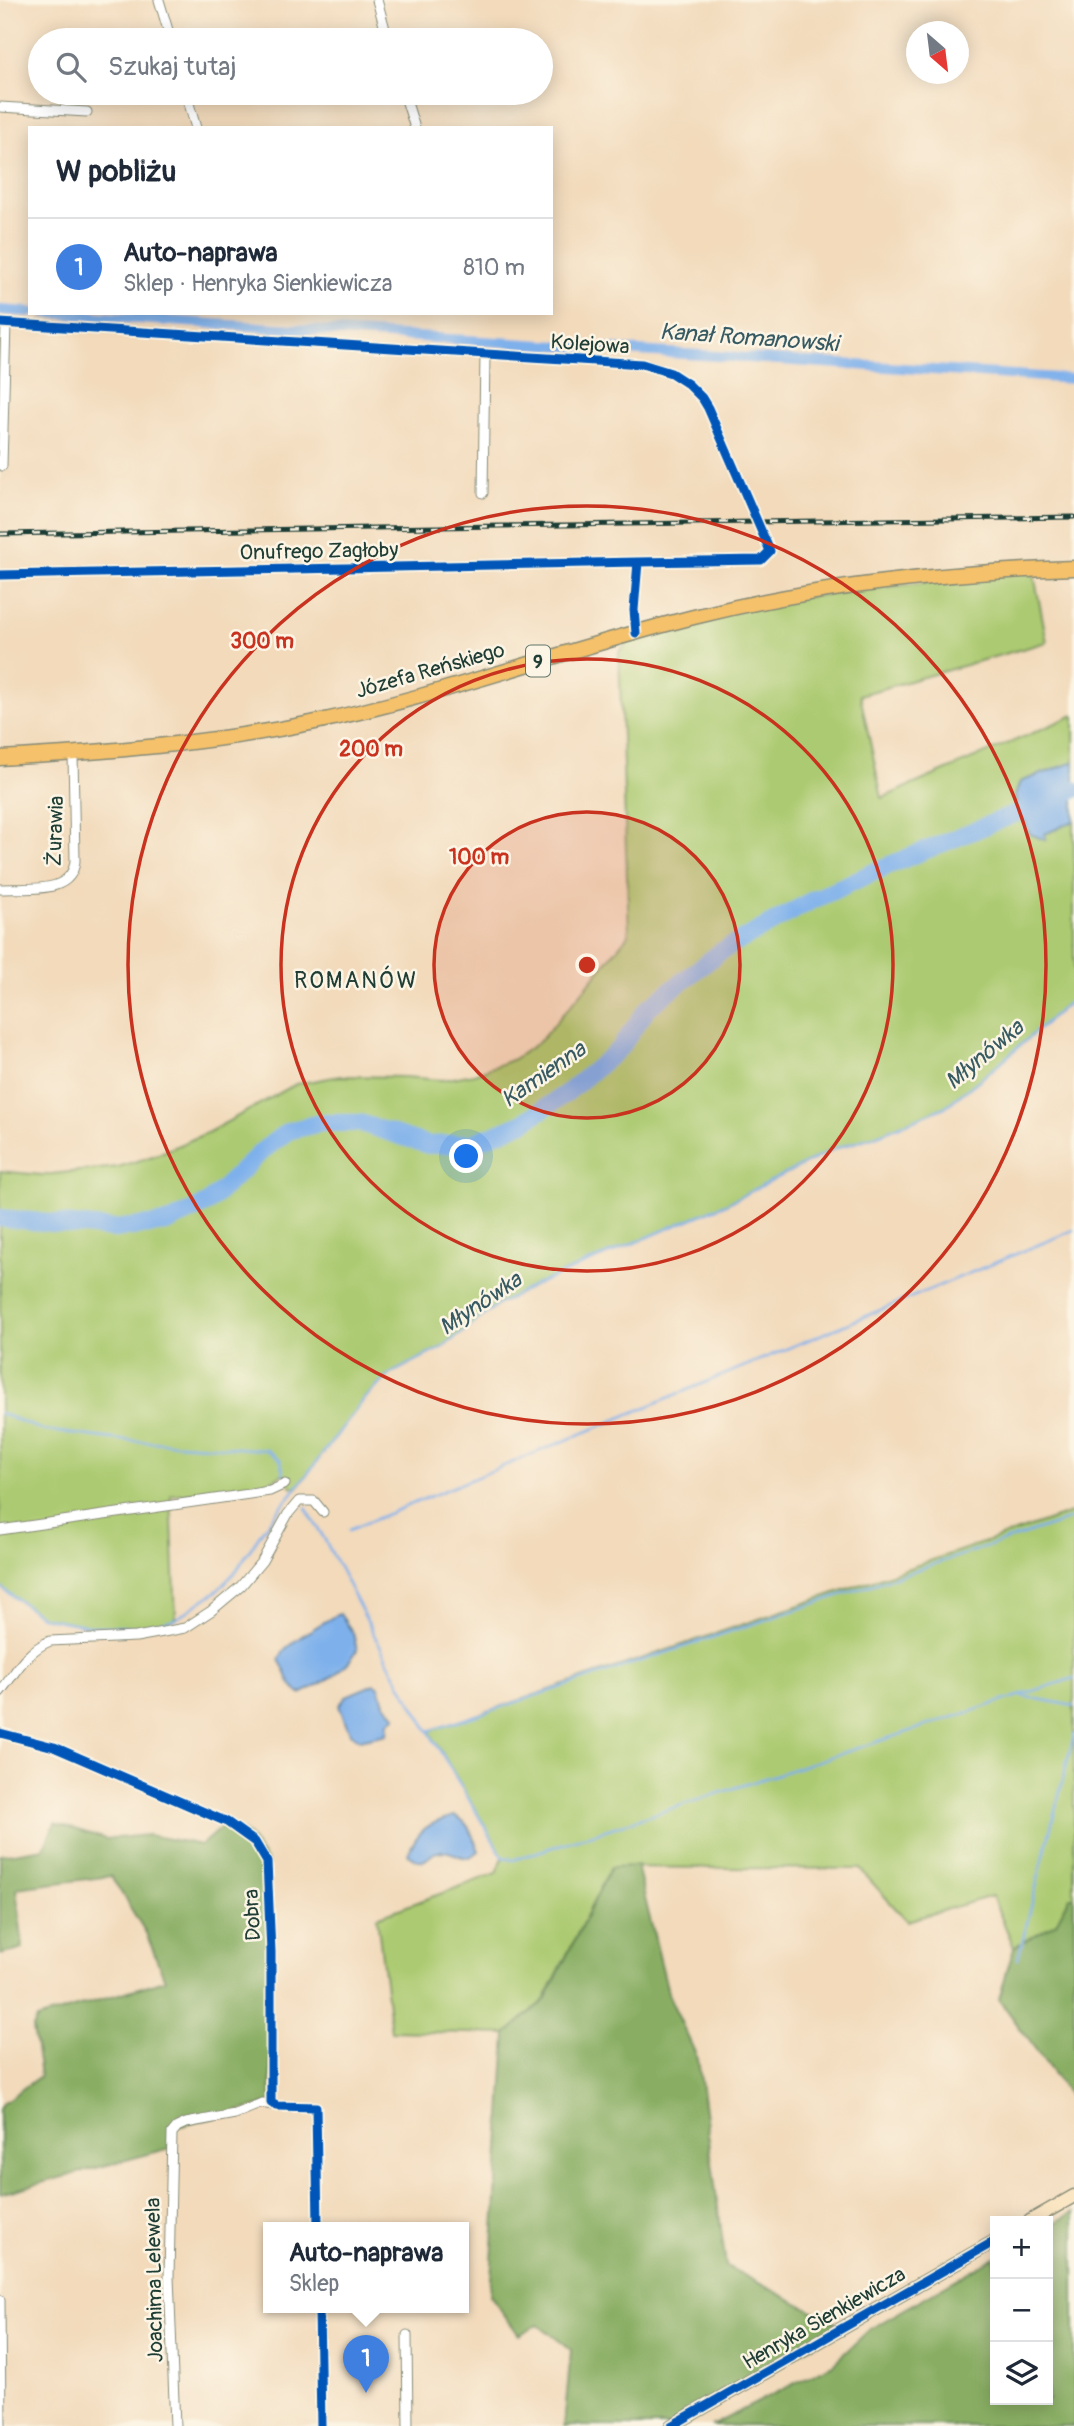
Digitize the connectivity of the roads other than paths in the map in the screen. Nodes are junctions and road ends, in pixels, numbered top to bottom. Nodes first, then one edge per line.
1 (159, 0) edge
2 (377, 0) edge
3 (167, 28) edge
4 (385, 28) edge
5 (189, 105) edge
6 (408, 105) edge
7 (0, 107) edge
8 (87, 112) dead end
9 (195, 126) edge
10 (414, 126) edge
11 (3, 323) edge
12 (485, 354) junction
13 (2, 466) dead end
14 (482, 493) dead end
15 (768, 555) joint
16 (638, 562) junction
17 (1074, 568) edge
18 (0, 575) edge
19 (636, 633) junction
20 (73, 754) junction
21 (0, 758) edge
22 (0, 889) edge
23 (285, 1484) dead end
24 (323, 1512) dead end
25 (0, 1530) edge
26 (0, 1692) edge
27 (0, 1734) edge
28 (271, 2103) junction
29 (1074, 2196) edge
30 (1039, 2216) edge
31 (318, 2222) edge
32 (990, 2244) edge
33 (0, 2300) edge
34 (319, 2313) edge
35 (407, 2335) dead end
36 (1, 2426) edge
37 (176, 2426) edge
38 (321, 2426) edge
39 (408, 2426) edge
40 (671, 2426) edge

1 - 3 street
2 - 4 street
5 - 9 street
6 - 10 street
7 - 8 street
11 - 12 street, Kolejowa
11 - 13 street, Kolejowa
12 - 14 street
12 - 15 street, Kolejowa
15 - 16 street, Onufrego Zagłoby
16 - 18 street, Onufrego Zagłoby
16 - 19 street
17 - 19 main road, Józefa Reńskiego / 9
19 - 20 main road, Józefa Reńskiego / 9
20 - 21 main road, Józefa Reńskiego / 9
20 - 22 street, Żurawia
23 - 25 street
24 - 26 street
27 - 28 street, Dobra
28 - 31 street
28 - 37 street, Joachima Lelewela
29 - 30 main road
32 - 40 main road, Henryka Sienkiewicza
33 - 36 street
34 - 38 street
35 - 39 street

